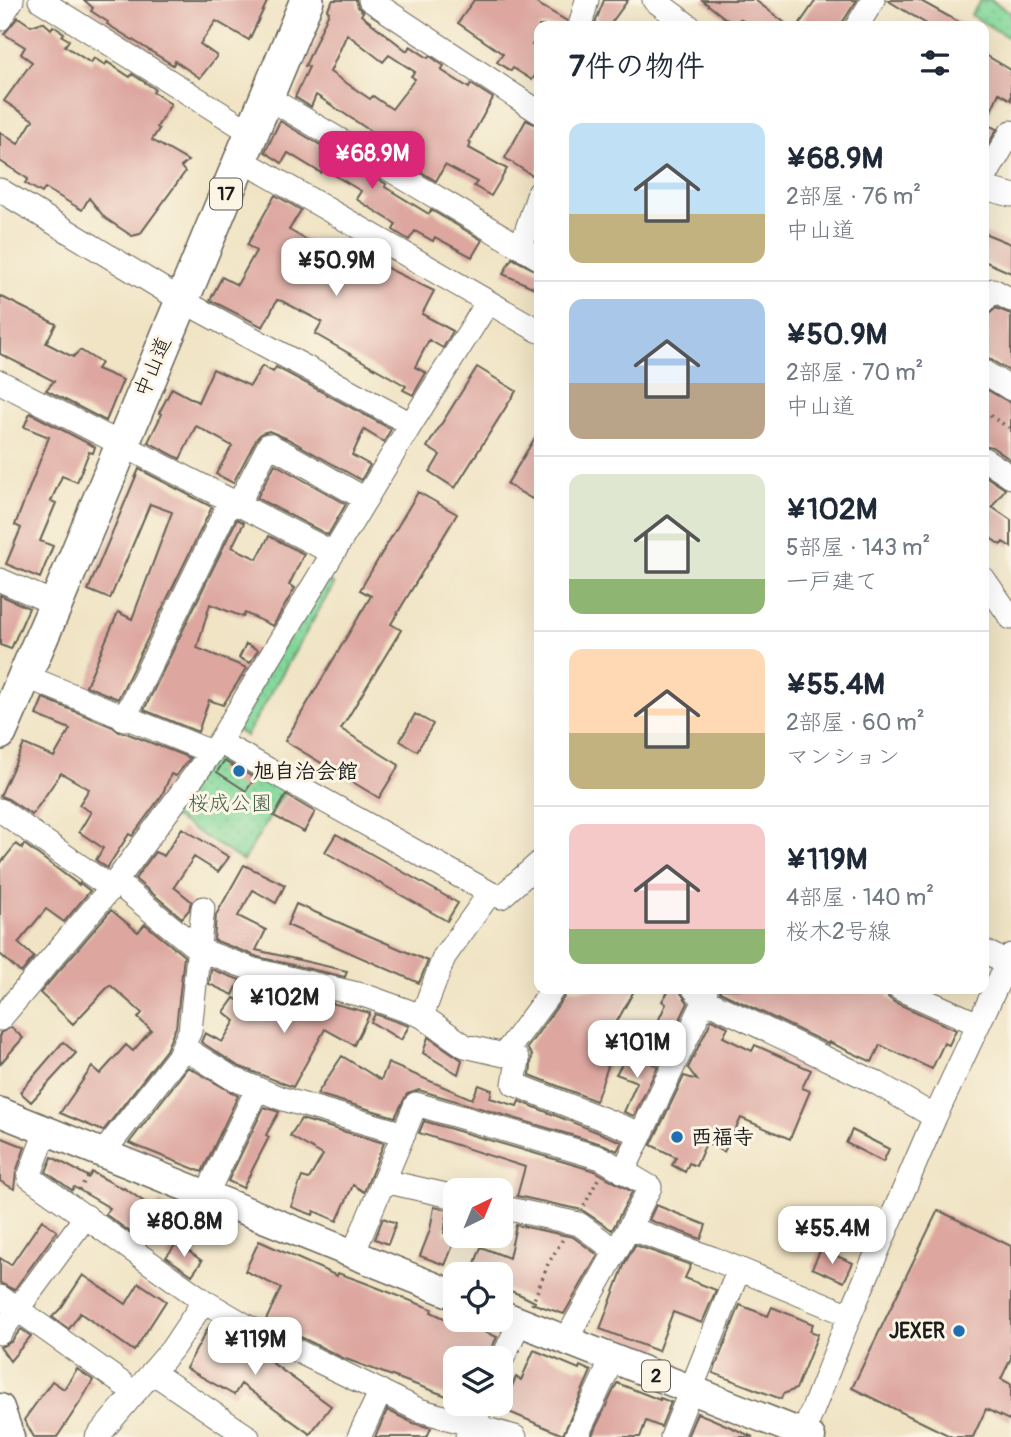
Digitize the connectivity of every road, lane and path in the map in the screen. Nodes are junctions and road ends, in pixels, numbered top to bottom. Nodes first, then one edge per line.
1 (12, 0) edge
2 (40, 0) edge
3 (307, 0) edge
4 (370, 0) edge
5 (587, 0) edge
6 (654, 0) edge
7 (873, 0) edge
8 (0, 19) edge
9 (581, 21) edge
10 (682, 21) edge
11 (860, 21) edge
12 (267, 97) junction
13 (534, 109) edge
14 (1011, 132) edge
15 (246, 146) junction
16 (989, 170) edge
17 (989, 189) edge
18 (0, 190) edge
19 (1011, 195) edge
20 (534, 225) edge
21 (530, 252) edge
22 (989, 295) edge
23 (181, 300) junction
24 (1011, 300) edge
25 (488, 302) junction
26 (534, 328) edge
27 (989, 375) edge
28 (0, 382) edge
29 (1011, 389) edge
30 (989, 415) edge
31 (411, 424) junction
32 (1011, 429) edge
33 (122, 443) junction
34 (989, 462) edge
35 (1011, 477) edge
36 (366, 499) junction
37 (234, 502) junction
38 (333, 553) junction
39 (0, 580) edge
40 (989, 586) edge
41 (56, 604) junction
42 (1011, 617) edge
43 (25, 676) junction
44 (124, 719) junction
45 (2, 724) edge
46 (215, 747) junction
47 (0, 810) edge
48 (534, 867) edge
49 (114, 885) junction
50 (491, 893) junction
51 (203, 908) dead end
52 (198, 949) junction
53 (989, 953) edge
54 (1009, 959) edge
55 (549, 994) edge
56 (701, 994) edge
57 (706, 994) edge
58 (911, 994) edge
59 (422, 1016) junction
60 (0, 1018) edge
61 (978, 1024) junction
62 (183, 1047) junction
63 (509, 1048) junction
64 (257, 1089) junction
65 (0, 1112) edge
66 (935, 1117) junction
67 (46, 1130) junction
68 (404, 1134) junction
69 (640, 1134) junction
70 (103, 1153) junction
71 (623, 1172) junction
72 (384, 1181) junction
73 (443, 1194) edge
74 (206, 1195) junction
75 (78, 1210) junction
76 (513, 1210) edge
77 (628, 1228) junction
78 (616, 1251) junction
79 (353, 1254) junction
80 (739, 1269) junction
81 (443, 1290) edge
82 (204, 1301) junction
83 (9, 1303) edge
84 (850, 1315) junction
85 (513, 1318) edge
86 (0, 1333) edge
87 (566, 1340) junction
88 (613, 1359) junction
89 (152, 1372) junction
90 (123, 1384) dead end
91 (691, 1390) junction
92 (381, 1391) junction
93 (0, 1408) edge
94 (470, 1431) edge
95 (806, 1436) edge
96 (10, 1437) edge
97 (97, 1437) edge
98 (248, 1437) edge
99 (359, 1437) edge
100 (516, 1437) edge
101 (576, 1437) edge
102 (672, 1437) edge

1 - 8 street
2 - 15 street
3 - 12 highway, 中山道 / 17
4 - 13 street
5 - 9 street
6 - 10 street
7 - 11 street
12 - 15 highway, 中山道 / 17
12 - 21 street
14 - 16 street
15 - 23 highway, 中山道 / 17
15 - 25 street
17 - 19 street
18 - 23 street
20 - 21 street
22 - 24 street
23 - 31 street
23 - 33 highway, 中山道 / 17
25 - 26 street
25 - 31 street
27 - 29 street
28 - 33 street
30 - 32 path
31 - 36 street
33 - 37 street
33 - 41 highway, 中山道 / 17
34 - 35 street
36 - 37 street
36 - 38 street
37 - 38 street
37 - 44 street
38 - 46 street
39 - 41 street
40 - 42 street
41 - 43 highway, 中山道 / 17
43 - 44 street
43 - 45 highway, 中山道 / 17
44 - 46 street
46 - 49 street
46 - 50 street
47 - 49 street
48 - 50 street
49 - 52 street
49 - 60 street
50 - 59 street
51 - 52 street
52 - 59 street
52 - 62 street
53 - 54 street
54 - 61 street
55 - 63 street
56 - 69 street
57 - 66 street
58 - 61 street
59 - 63 street
61 - 66 street
62 - 64 street
62 - 70 street
63 - 69 street
64 - 68 street
64 - 74 street
65 - 67 main road
66 - 84 street
67 - 70 main road
67 - 75 street
68 - 71 street
68 - 72 street
69 - 71 street
70 - 74 main road
70 - 75 path
71 - 77 street
72 - 73 street
72 - 79 street
74 - 79 main road
75 - 82 street
75 - 83 street
76 - 78 street
77 - 78 street
77 - 80 street
78 - 87 street
79 - 81 main road
80 - 84 street
80 - 91 street
82 - 89 street
82 - 92 street
83 - 86 street
83 - 90 street
84 - 95 street
85 - 87 main road, 2
87 - 88 main road, 2
88 - 91 main road, 2
88 - 101 street
89 - 97 street
89 - 98 street
91 - 95 main road, 2
91 - 102 street
92 - 94 street
92 - 99 street
93 - 96 main road
94 - 100 street

